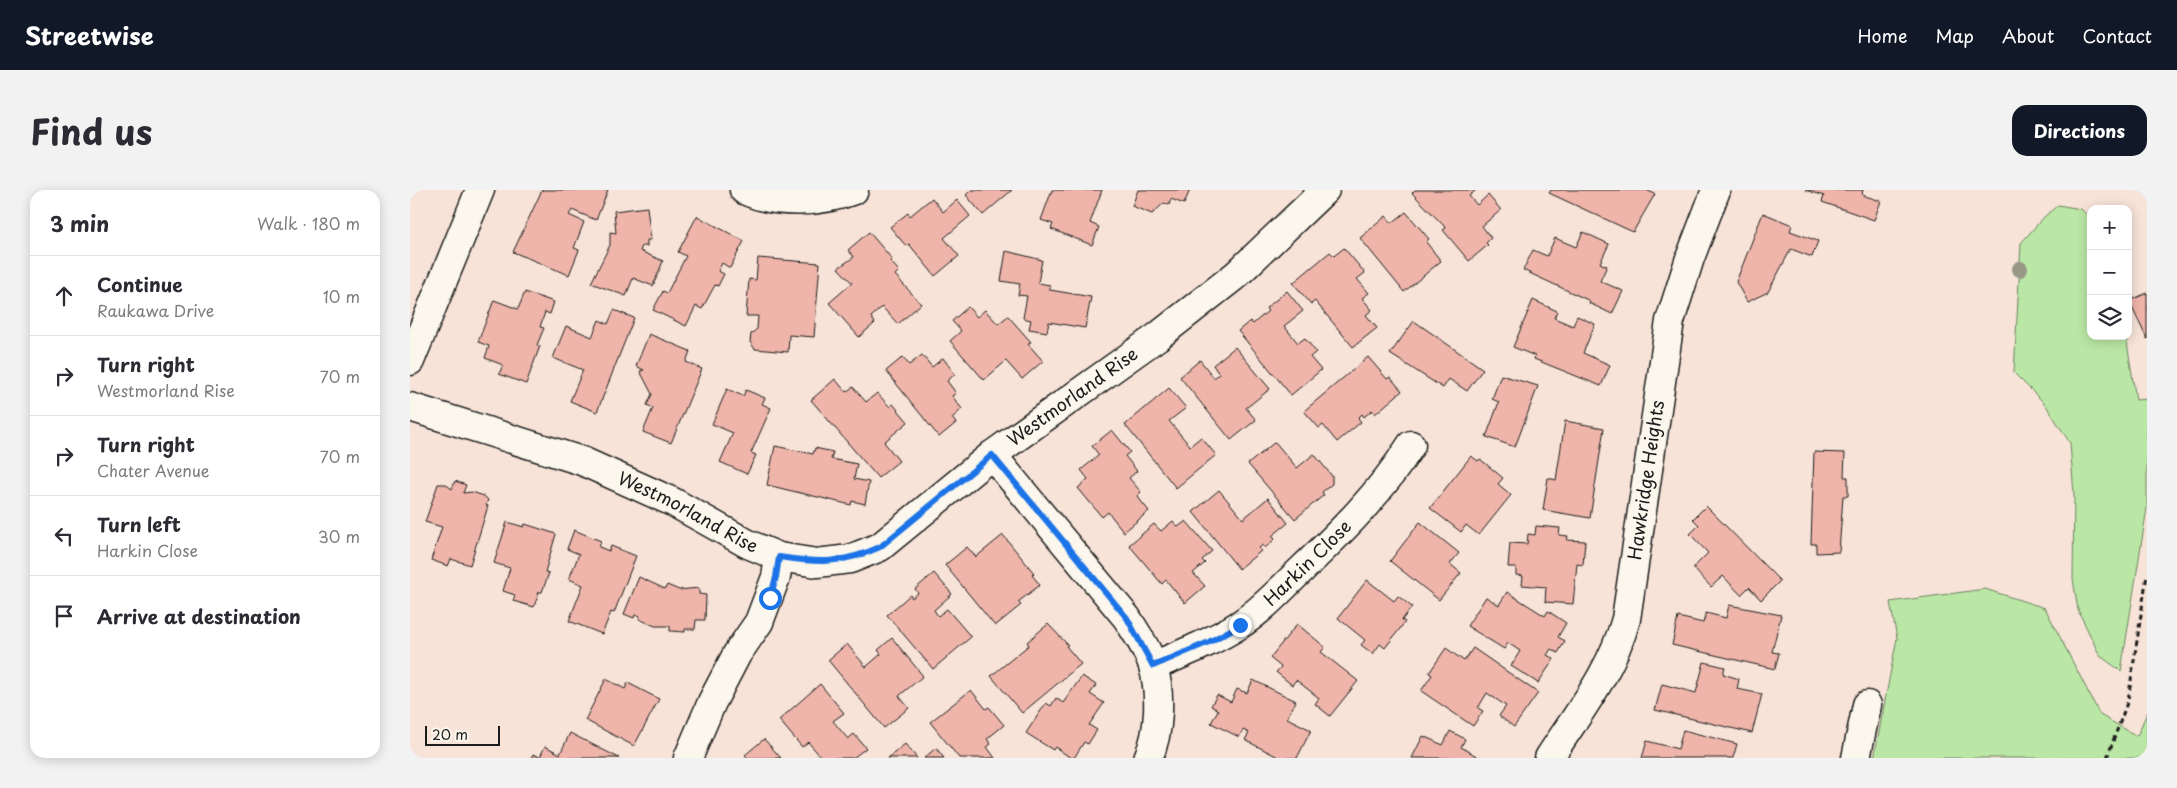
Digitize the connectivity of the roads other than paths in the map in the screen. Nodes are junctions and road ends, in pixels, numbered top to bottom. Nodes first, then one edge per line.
1 (480, 190) edge
2 (744, 190) edge
3 (854, 190) edge
4 (1325, 190) edge
5 (1716, 190) edge
6 (410, 361) edge
7 (410, 408) edge
8 (1411, 445) dead end
9 (992, 455) junction
10 (779, 557) junction
11 (1153, 666) junction
12 (1867, 706) dead end
13 (688, 758) edge
14 (1148, 758) edge
15 (1549, 758) edge
16 (1856, 758) edge

1 - 6 street
2 - 3 street
4 - 9 street, Westmorland Rise
5 - 15 street, Hawkridge Heights
7 - 10 street, Westmorland Rise
8 - 11 street, Harkin Close
9 - 10 street, Westmorland Rise
9 - 11 street
10 - 13 street
11 - 14 street
12 - 16 street

